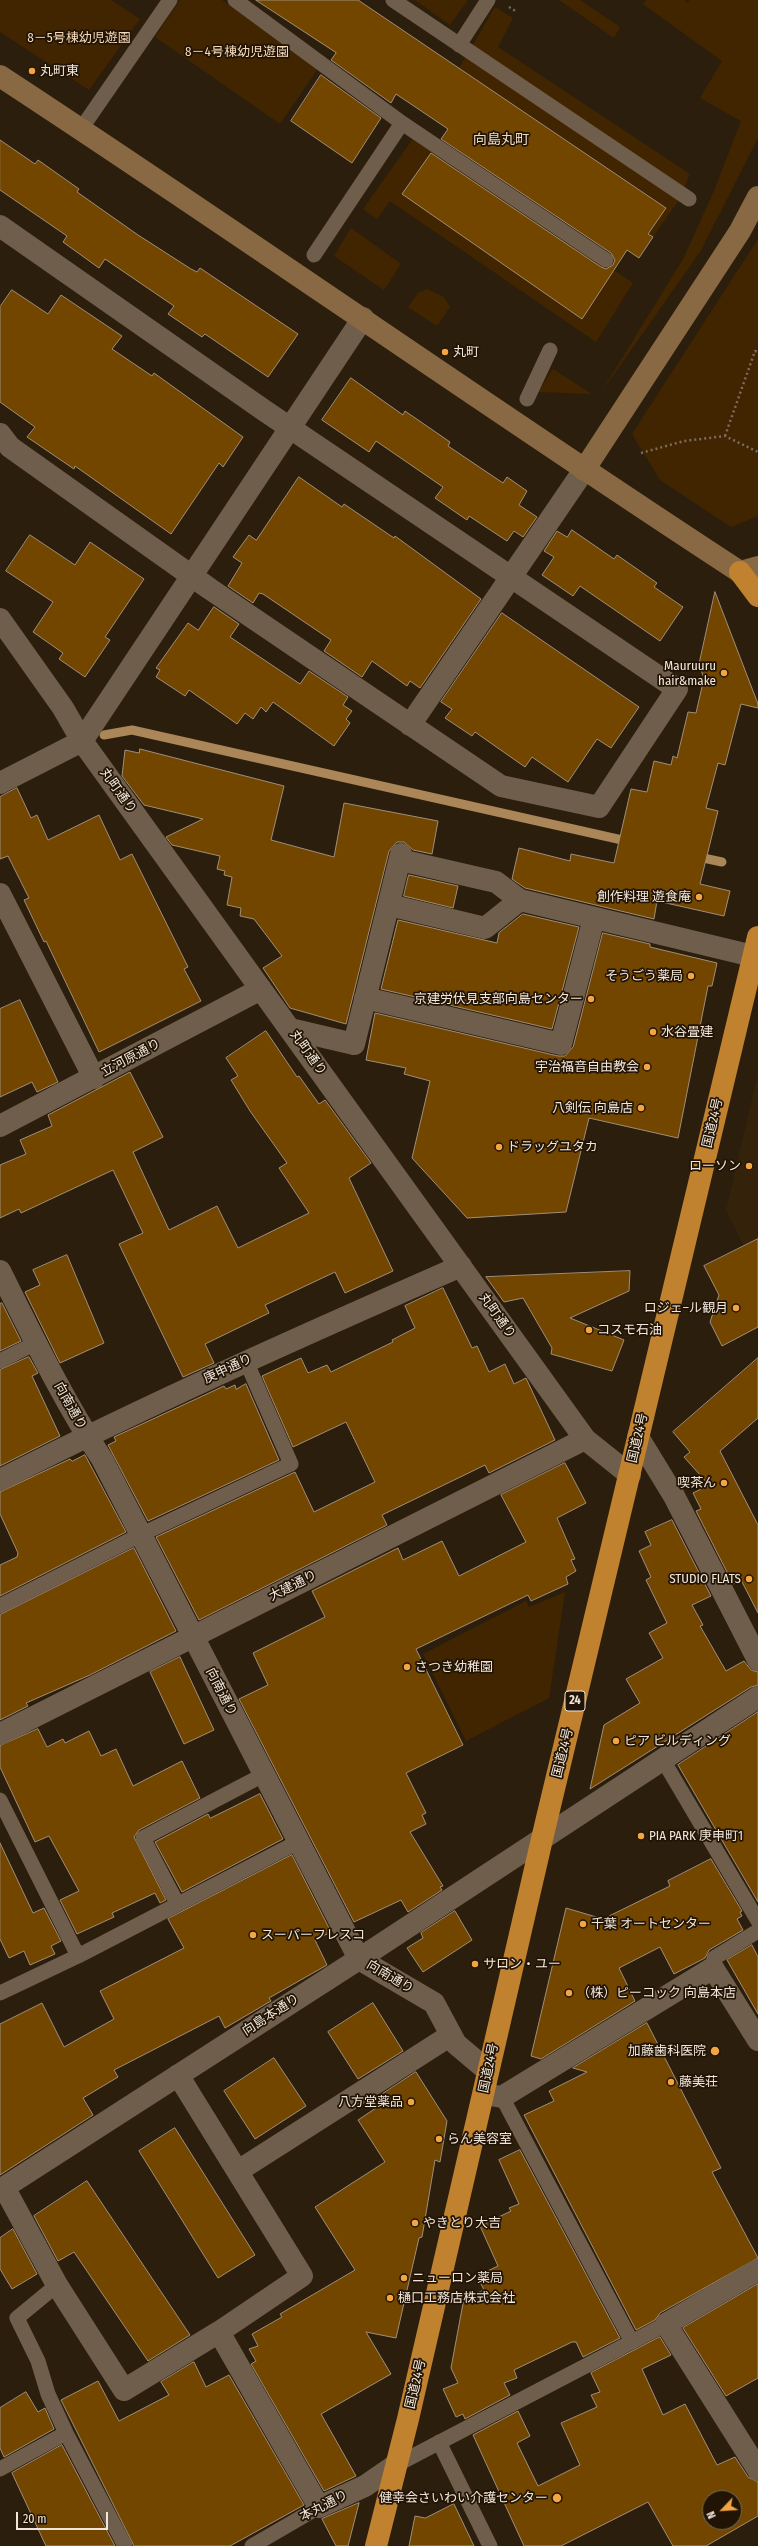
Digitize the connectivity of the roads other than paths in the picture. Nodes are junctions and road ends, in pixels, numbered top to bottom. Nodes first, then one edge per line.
1 (170, 0) edge
2 (235, 0) edge
3 (393, 0) edge
4 (476, 0) edge
5 (488, 0) edge
6 (475, 19) junction
7 (459, 45) junction
8 (0, 76) edge
9 (402, 122) junction
10 (81, 129) junction
11 (758, 198) edge
12 (689, 199) dead end
13 (0, 226) edge
14 (314, 255) dead end
15 (606, 260) dead end
16 (363, 318) junction
17 (550, 350) dead end
18 (528, 399) dead end
19 (290, 428) junction
20 (0, 434) edge
21 (584, 470) junction
22 (749, 570) edge
23 (192, 576) junction
24 (511, 577) junction
25 (758, 596) edge
26 (0, 619) edge
27 (410, 725) junction
28 (82, 741) junction
29 (0, 783) edge
30 (0, 894) edge
31 (520, 900) junction
32 (389, 905) junction
33 (594, 918) junction
34 (756, 947) edge
35 (261, 989) junction
36 (365, 998) junction
37 (290, 1029) junction
38 (94, 1078) junction
39 (0, 1126) edge
40 (461, 1266) junction
41 (0, 1271) edge
42 (36, 1343) junction
43 (0, 1361) edge
44 (246, 1361) junction
45 (87, 1436) junction
46 (638, 1437) junction
47 (585, 1439) junction
48 (630, 1476) junction
49 (0, 1480) edge
50 (140, 1535) junction
51 (0, 1606) edge
52 (192, 1637) junction
53 (758, 1660) edge
54 (758, 1697) edge
55 (0, 1734) edge
56 (663, 1760) junction
57 (263, 1775) junction
58 (0, 1800) edge
59 (542, 1839) junction
60 (298, 1842) junction
61 (178, 1903) junction
62 (758, 1921) edge
63 (758, 1931) edge
64 (78, 1956) junction
65 (359, 1959) junction
66 (713, 1968) junction
67 (0, 1993) edge
68 (451, 2035) junction
69 (758, 2040) edge
70 (488, 2071) junction
71 (178, 2075) junction
72 (493, 2095) junction
73 (238, 2172) junction
74 (2, 2188) edge
75 (758, 2270) edge
76 (57, 2285) junction
77 (666, 2324) junction
78 (219, 2332) junction
79 (632, 2342) junction
80 (66, 2433) junction
81 (439, 2442) junction
82 (394, 2466) junction
83 (0, 2469) edge
84 (758, 2470) edge
85 (319, 2507) junction
86 (124, 2546) edge
87 (252, 2546) edge
88 (376, 2546) edge
89 (490, 2546) edge

1 - 10 lane
2 - 9 lane
3 - 7 lane
4 - 6 lane
5 - 6 lane
6 - 7 lane
7 - 12 lane
8 - 10 street
9 - 14 lane
9 - 15 lane
10 - 16 street
11 - 21 street
13 - 19 street
16 - 19 street
16 - 21 street
17 - 18 lane
19 - 23 street
19 - 24 street
20 - 23 street
21 - 22 street
21 - 24 street
22 - 25 highway
23 - 27 street
23 - 28 street
24 - 27 street
24 - 27 street
26 - 28 street, 丸町通り
28 - 29 street
28 - 35 street, 丸町通り
30 - 38 street
31 - 32 street
31 - 32 street
31 - 33 street
32 - 36 street
33 - 34 street
33 - 36 street
34 - 46 highway, 国道24号 / 24
35 - 37 street, 丸町通り
35 - 38 street, 立河原通り
36 - 37 street
37 - 40 street, 丸町通り
38 - 39 street, 立河原通り
40 - 44 street, 庚申通り
40 - 47 street, 丸町通り
41 - 42 street, 向南通り
42 - 43 lane
42 - 45 street, 向南通り
44 - 45 street, 庚申通り
44 - 50 lane
45 - 49 street, 庚申通り
45 - 50 street, 向南通り
46 - 48 highway, 国道24号 / 24
46 - 53 street
47 - 48 street, 丸町通り
47 - 52 street, 大建通り
48 - 59 highway, 国道24号 / 24
50 - 51 lane
50 - 52 street, 向南通り
52 - 55 street, 大建通り
52 - 57 street, 向南通り
54 - 56 street, 向島本通り
56 - 59 street, 向島本通り
56 - 62 lane
57 - 60 street, 向南通り
57 - 61 lane
58 - 64 lane
59 - 65 street, 向島本通り
59 - 70 highway, 国道24号 / 24
60 - 61 lane
60 - 65 street, 向南通り
61 - 64 lane
63 - 66 lane
64 - 67 lane
65 - 68 street, 向南通り
65 - 71 street, 向島本通り
66 - 69 street
66 - 72 street
68 - 70 street, 向南通り
68 - 73 street
70 - 72 highway, 国道24号 / 24
71 - 73 street
71 - 74 street, 向島本通り
72 - 79 lane
72 - 82 highway, 国道24号 / 24
73 - 78 street
74 - 76 street
75 - 77 street
76 - 78 street
76 - 80 lane
77 - 79 lane
77 - 84 street
78 - 85 street
79 - 81 lane
80 - 83 lane
80 - 86 lane
81 - 82 lane
81 - 89 lane
82 - 85 street, 本丸通り
82 - 88 highway, 国道24号 / 24
85 - 87 lane, 本丸通り

